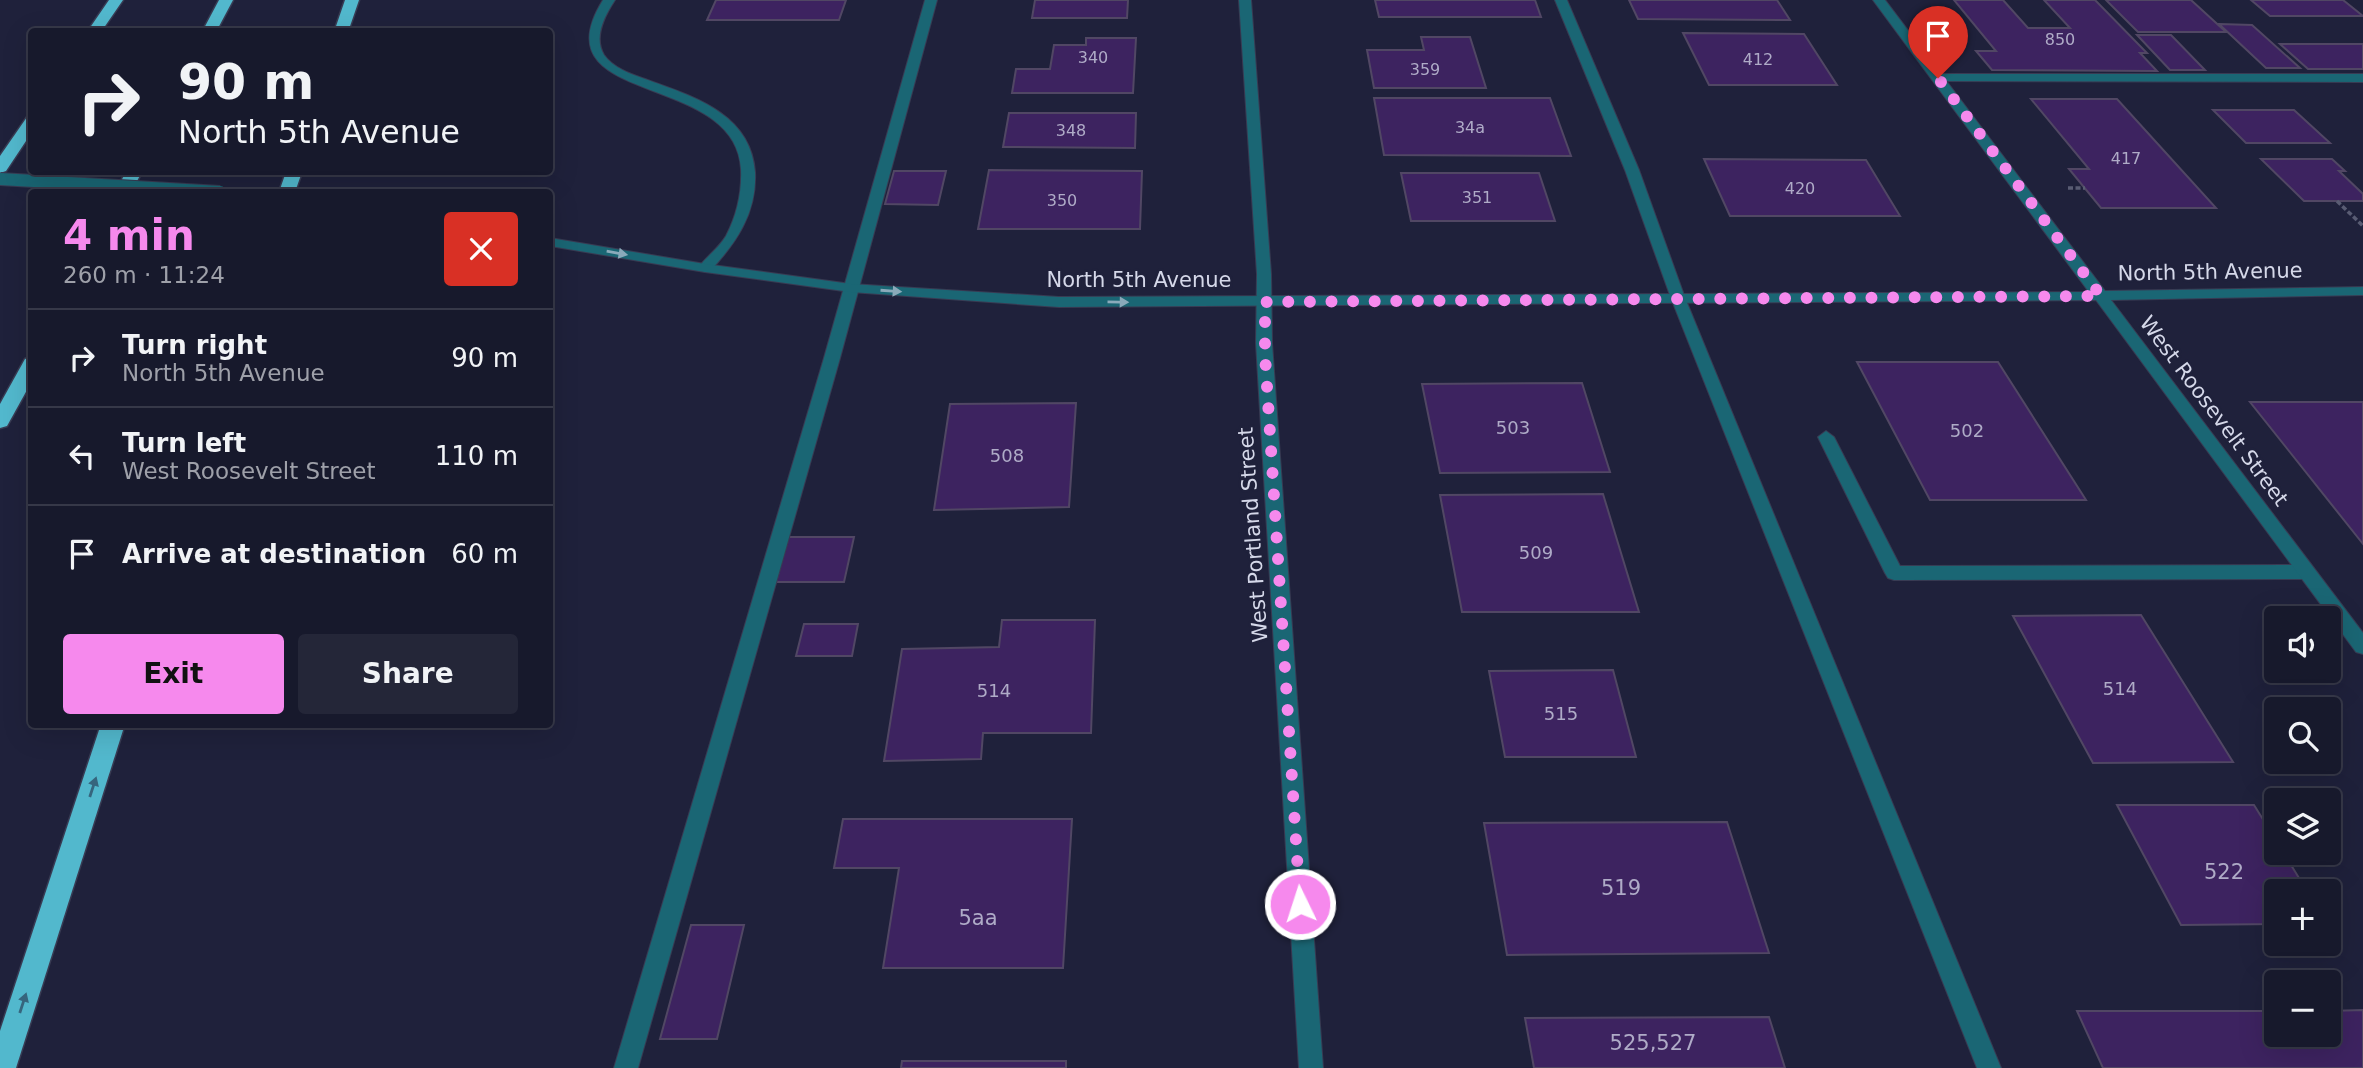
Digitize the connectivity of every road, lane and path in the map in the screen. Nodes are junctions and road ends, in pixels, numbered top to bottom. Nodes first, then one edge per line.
1 (116, 0) edge
2 (226, 0) edge
3 (352, 0) edge
4 (609, 0) edge
5 (931, 0) edge
6 (1245, 0) edge
7 (1561, 0) edge
8 (1879, 0) edge
9 (96, 28) edge
10 (211, 28) edge
11 (342, 28) edge
12 (1938, 78) junction
13 (2363, 78) edge
14 (28, 126) edge
15 (0, 168) edge
16 (0, 179) edge
17 (2067, 188) dead end
18 (2085, 188) dead end
19 (169, 189) edge
20 (2337, 201) dead end
21 (2363, 226) edge
22 (553, 243) edge
23 (705, 268) junction
24 (851, 288) junction
25 (2363, 291) edge
26 (2101, 296) junction
27 (1678, 298) junction
28 (1265, 302) junction
29 (28, 370) edge
30 (0, 421) edge
31 (1826, 437) dead end
32 (2306, 572) junction
33 (2363, 647) edge
34 (112, 728) edge
35 (2, 1068) edge
36 (626, 1068) edge
37 (1311, 1068) edge
38 (1989, 1068) edge

1 - 9 highway
2 - 10 highway
3 - 11 highway
4 - 23 street
5 - 24 street
6 - 28 street, West Portland Street
7 - 27 street
8 - 12 street, West Roosevelt Street
12 - 13 street
12 - 26 street, West Roosevelt Street
14 - 15 highway
16 - 19 street, bridge
17 - 18 path
20 - 21 path
22 -> 23 street, North 5th Avenue
23 - 24 street, North 5th Avenue
24 -> 28 street, North 5th Avenue
24 - 36 street
25 - 26 street, North 5th Avenue
26 - 27 street, North 5th Avenue
26 - 32 street, West Roosevelt Street
27 - 28 street, North 5th Avenue
27 - 38 street
28 - 37 street, West Portland Street
29 - 30 highway
31 - 32 street
32 - 33 street, West Roosevelt Street
35 -> 34 highway

